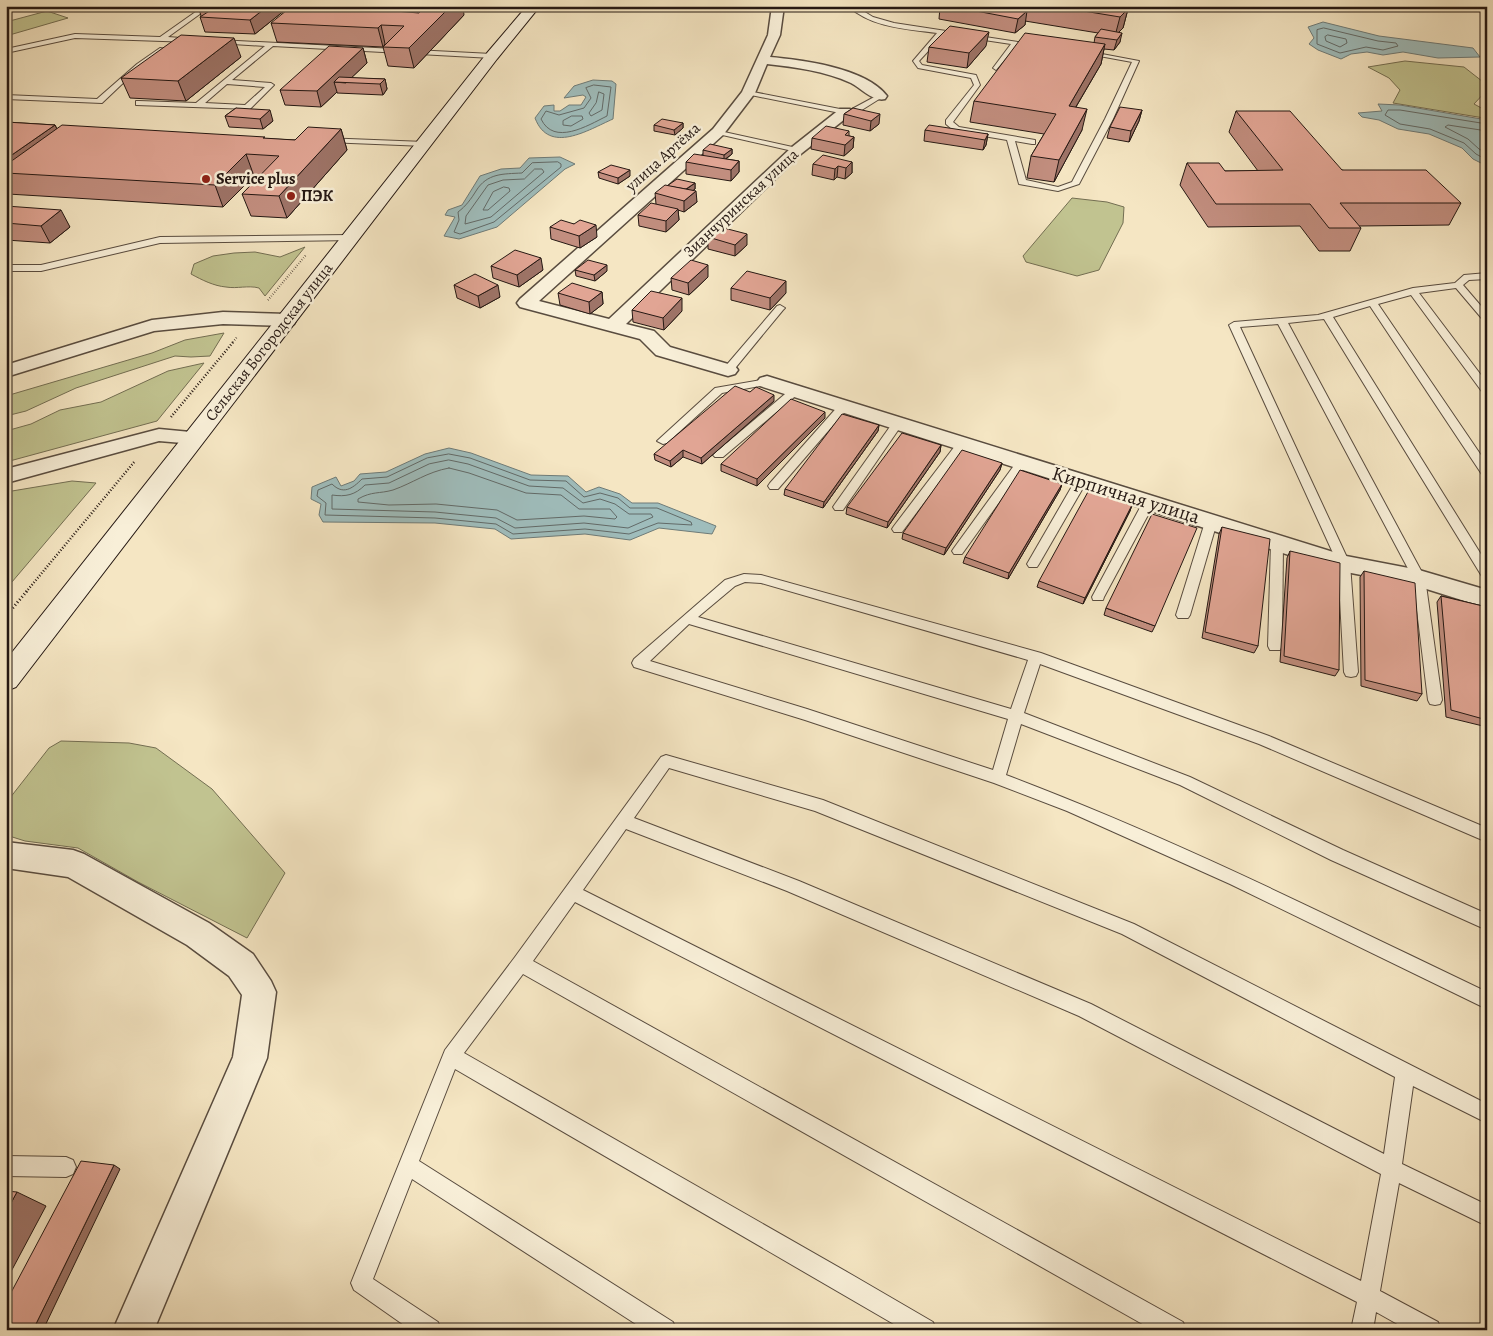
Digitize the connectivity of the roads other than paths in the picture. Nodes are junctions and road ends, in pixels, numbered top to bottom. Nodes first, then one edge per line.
1 (208, 6) edge
2 (534, 6) edge
3 (738, 6) edge
4 (778, 6) edge
5 (851, 6) edge
6 (748, 7) edge
7 (942, 32) junction
8 (161, 39) junction
9 (177, 40) junction
10 (196, 40) edge
11 (214, 41) edge
12 (1015, 43) junction
13 (270, 44) junction
14 (1043, 47) edge
15 (6, 52) edge
16 (1080, 53) edge
17 (492, 56) junction
18 (762, 60) junction
19 (996, 68) edge
20 (225, 82) junction
21 (748, 93) junction
22 (6, 96) edge
23 (880, 96) joint
24 (139, 103) edge
25 (198, 105) junction
26 (844, 112) junction
27 (718, 132) junction
28 (1010, 138) junction
29 (314, 141) edge
30 (1032, 142) dead end
31 (425, 144) junction
32 (797, 150) junction
33 (351, 238) junction
34 (6, 268) edge
35 (1487, 276) edge
36 (1458, 285) junction
37 (1413, 292) junction
38 (1372, 303) junction
39 (780, 308) dead end
40 (1327, 316) junction
41 (1487, 319) edge
42 (287, 320) junction
43 (1282, 322) junction
44 (613, 326) junction
45 (728, 370) joint
46 (6, 371) edge
47 (767, 382) joint
48 (795, 391) junction
49 (1487, 391) edge
50 (844, 406) junction
51 (898, 423) junction
52 (194, 438) junction
53 (663, 441) dead end
54 (962, 444) junction
55 (719, 455) dead end
56 (1022, 462) junction
57 (1487, 473) edge
58 (6, 476) edge
59 (1081, 481) junction
60 (774, 486) dead end
61 (1149, 502) junction
62 (839, 506) dead end
63 (1211, 522) junction
64 (898, 529) dead end
65 (1277, 543) junction
66 (958, 551) dead end
67 (1033, 564) dead end
68 (1344, 564) junction
69 (1487, 575) edge
70 (1419, 578) junction
71 (1098, 597) dead end
72 (1487, 599) edge
73 (1183, 615) dead end
74 (687, 619) junction
75 (1275, 646) dead end
76 (1036, 657) junction
77 (1351, 672) dead end
78 (6, 680) edge
79 (1435, 700) dead end
80 (1016, 716) junction
81 (998, 778) junction
82 (623, 821) junction
83 (1487, 835) edge
84 (6, 855) edge
85 (572, 892) junction
86 (1487, 922) edge
87 (521, 963) junction
88 (1487, 1001) edge
89 (451, 1056) junction
90 (1405, 1073) junction
91 (1487, 1114) edge
92 (408, 1165) junction
93 (6, 1166) edge
94 (66, 1167) dead end
95 (1392, 1168) junction
96 (1487, 1216) edge
97 (1368, 1296) junction
98 (133, 1330) edge
99 (430, 1330) edge
100 (665, 1330) edge
101 (925, 1330) edge
102 (1175, 1330) edge
103 (1362, 1330) edge
104 (1430, 1330) edge

1 - 8 lane
2 - 17 main road, Сельская Богородская улица
3 - 6 lane
4 - 18 street, улица Артёма
5 - 7 lane
7 - 12 lane
7 - 28 lane
8 - 9 lane
8 - 15 lane
9 - 10 lane
9 - 22 lane
11 - 13 lane
12 - 14 lane
12 - 19 lane
13 - 17 lane
13 - 20 lane
16 - 28 lane
17 - 31 main road, Сельская Богородская улица
18 - 21 street, улица Артёма
18 - 23 street
20 - 25 lane
20 - 25 lane
21 - 26 lane
21 - 27 street, улица Артёма
23 - 26 lane, Зианчуринская улица
24 - 25 lane
26 - 32 street, Зианчуринская улица
27 - 32 lane
27 - 44 street, улица Артёма
28 - 30 lane
29 - 31 lane
31 - 33 main road, Сельская Богородская улица
32 - 44 street, Зианчуринская улица
33 - 34 lane
33 - 42 main road, Сельская Богородская улица
35 - 36 lane
36 - 37 lane
36 - 41 lane
37 - 38 lane
37 - 49 lane
38 - 40 lane
38 - 57 lane
39 - 45 lane
40 - 43 lane
40 - 69 lane
42 - 46 street
42 - 52 main road, Сельская Богородская улица
43 - 68 lane
43 - 70 lane
44 - 45 street
47 - 48 street, Кирпичная улица
47 - 53 lane
48 - 50 street, Кирпичная улица
48 - 55 lane
50 - 51 street, Кирпичная улица
50 - 60 lane
51 - 54 street, Кирпичная улица
51 - 62 lane
52 - 58 street
52 - 78 main road, Сельская Богородская улица
54 - 56 street, Кирпичная улица
54 - 64 lane
56 - 59 street, Кирпичная улица
56 - 66 lane
59 - 61 street, Кирпичная улица
59 - 67 lane
61 - 63 street, Кирпичная улица
61 - 71 lane
63 - 65 street, Кирпичная улица
63 - 73 lane
65 - 68 street, Кирпичная улица
65 - 75 lane
68 - 70 street, Кирпичная улица
68 - 77 lane
70 - 72 street, Кирпичная улица
70 - 79 lane
74 - 76 lane
74 - 80 lane
74 - 81 lane
76 - 80 lane
76 - 83 lane
80 - 81 lane
80 - 86 lane
81 - 88 lane
82 - 85 lane
82 - 90 lane
82 - 95 lane
84 - 98 street
85 - 87 lane
85 - 97 lane
87 - 89 lane
87 - 102 lane
89 - 92 lane
89 - 101 lane
90 - 91 lane
90 - 95 lane
92 - 99 lane
92 - 100 lane
93 - 94 lane
95 - 96 lane
95 - 97 lane
97 - 103 lane
97 - 104 lane

